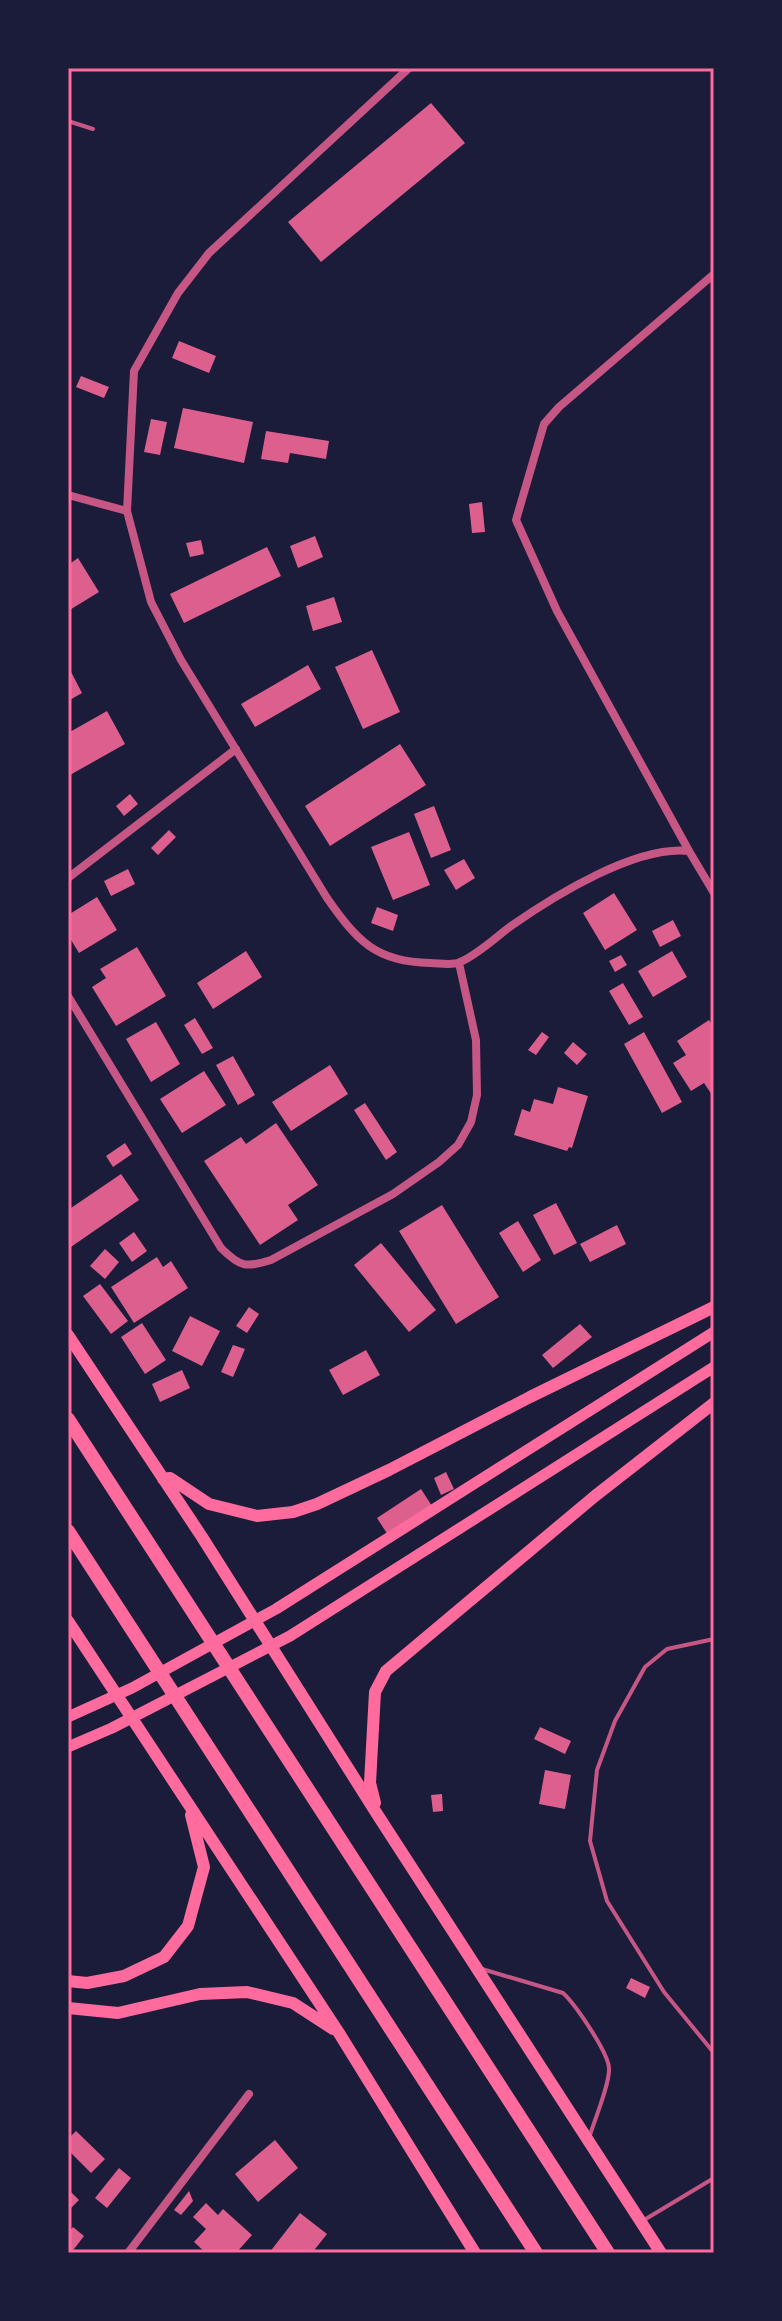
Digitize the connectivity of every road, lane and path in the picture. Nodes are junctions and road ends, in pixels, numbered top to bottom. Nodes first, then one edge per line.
1 (409, 68) edge
2 (68, 121) edge
3 (93, 129) dead end
4 (714, 274) edge
5 (68, 495) edge
6 (127, 511) junction
7 (236, 749) junction
8 (689, 851) junction
9 (68, 878) edge
10 (714, 893) edge
11 (459, 963) junction
12 (68, 996) edge
13 (714, 1307) edge
14 (714, 1332) edge
15 (68, 1335) edge
16 (714, 1367) edge
17 (714, 1403) edge
18 (68, 1419) edge
19 (163, 1479) junction
20 (68, 1531) edge
21 (68, 1621) edge
22 (714, 1639) edge
23 (68, 1717) edge
24 (68, 1747) edge
25 (188, 1804) junction
26 (377, 1814) junction
27 (476, 1967) junction
28 (68, 1981) edge
29 (68, 2008) edge
30 (339, 2033) junction
31 (714, 2053) edge
32 (249, 2094) dead end
33 (588, 2141) junction
34 (714, 2178) edge
35 (640, 2223) junction
36 (128, 2253) edge
37 (475, 2253) edge
38 (536, 2253) edge
39 (608, 2253) edge
40 (661, 2253) edge

1 - 6 street
2 - 3 lane
4 - 8 street
5 - 6 street
6 - 7 street
7 - 9 street
7 - 11 street
8 - 10 street
8 - 11 street
11 - 12 street
13 - 19 highway
14 - 23 main road
15 - 19 highway
16 - 24 main road
17 - 26 highway
18 - 39 highway
19 - 26 highway
20 - 38 highway
21 - 25 highway
22 - 31 lane
25 - 28 highway
25 - 30 highway
26 - 27 highway
27 - 33 highway
27 - 33 lane
29 - 30 highway
30 - 37 highway
32 - 36 street
33 - 35 highway
34 - 35 lane
35 - 40 highway

